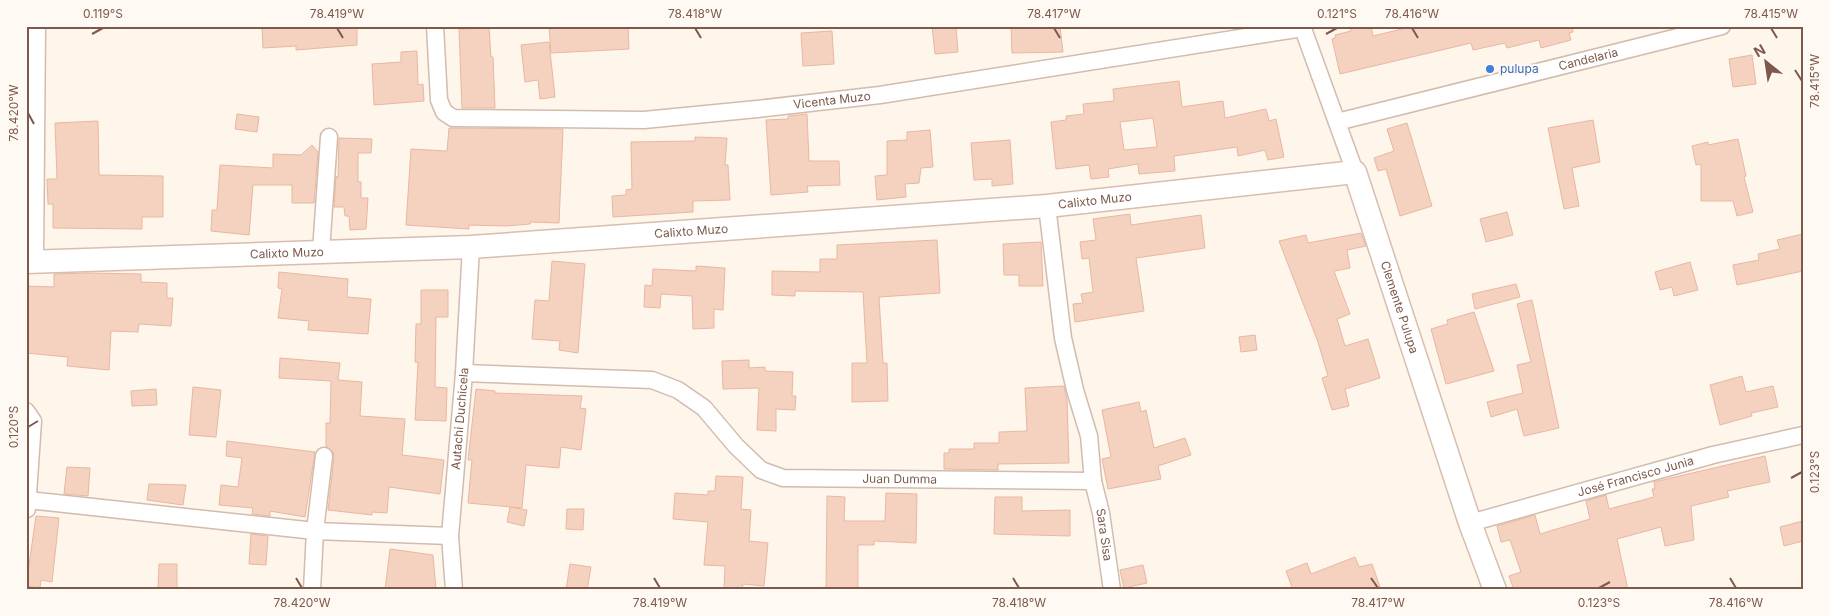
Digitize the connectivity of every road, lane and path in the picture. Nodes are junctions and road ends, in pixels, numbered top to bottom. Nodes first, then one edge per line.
1 (37, 26) edge
2 (435, 26) edge
3 (1722, 26) edge
4 (1302, 27) edge
5 (1337, 122) junction
6 (329, 137) dead end
7 (1355, 172) junction
8 (1047, 206) junction
9 (471, 247) junction
10 (321, 251) junction
11 (30, 261) edge
12 (464, 373) junction
13 (26, 411) edge
14 (1803, 435) edge
15 (324, 456) dead end
16 (1092, 480) junction
17 (27, 506) edge
18 (1470, 523) junction
19 (315, 531) junction
20 (450, 536) junction
21 (312, 590) edge
22 (454, 590) edge
23 (1112, 590) edge
24 (1495, 590) edge

1 - 11 street
2 - 4 street, Vicenta Muzo
3 - 5 street, Candelaria
4 - 5 street, Clemente Pulupa
5 - 7 street, Clemente Pulupa
6 - 10 street
7 - 8 street, Calixto Muzo
7 - 18 street, Clemente Pulupa
8 - 9 street, Calixto Muzo
8 - 16 street
9 - 10 street, Calixto Muzo
9 - 12 street, Autachi Duchicela
10 - 11 street, Calixto Muzo
12 - 16 street, Juan Dumma
12 - 20 street, Autachi Duchicela
13 - 17 street
14 - 18 street, José Francisco Junia
15 - 19 street
16 - 23 street, Sara Sisa
17 - 19 street
18 - 24 street, Clemente Pulupa
19 - 20 street
19 - 21 street
20 - 22 street, Autachi Duchicela

